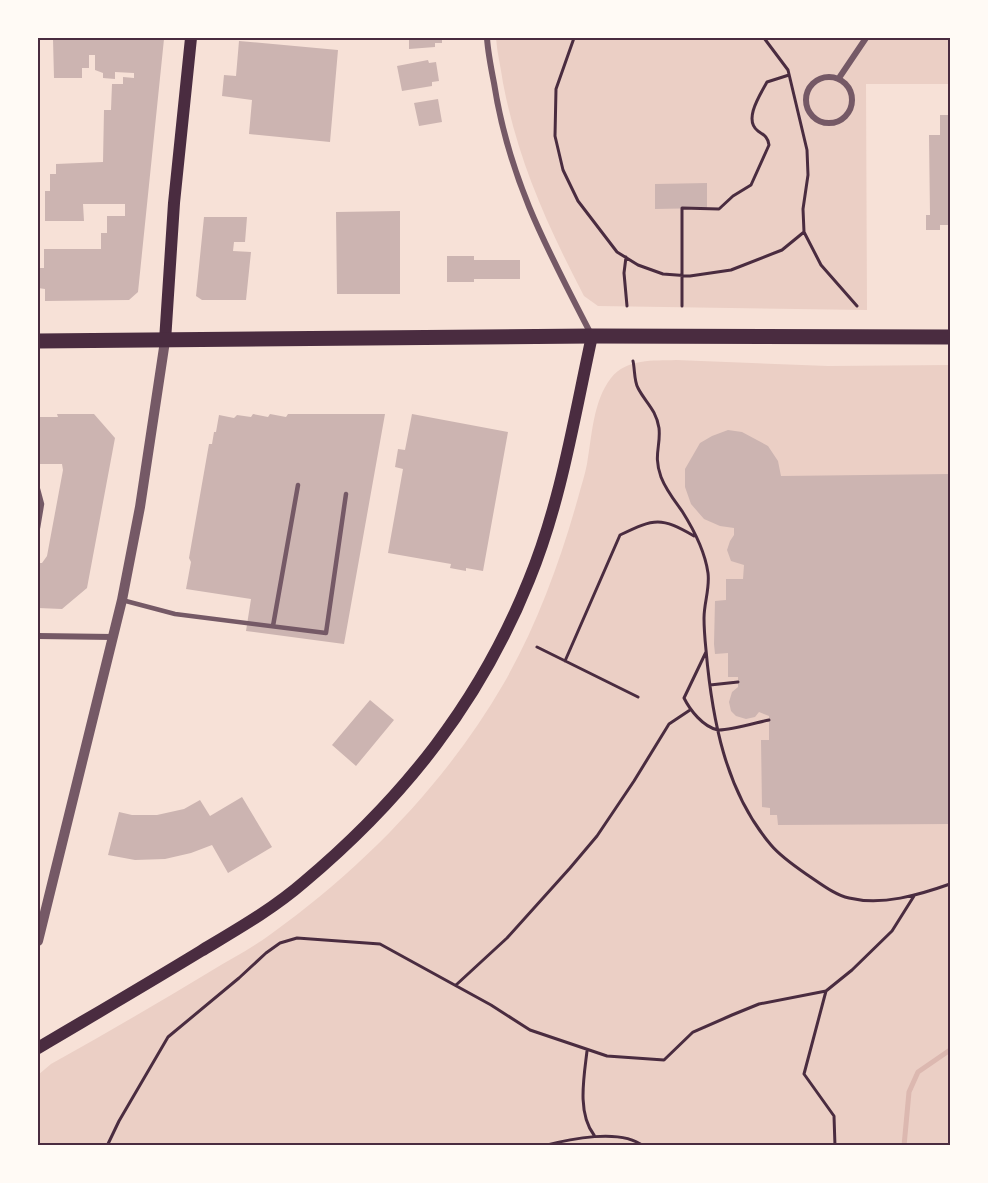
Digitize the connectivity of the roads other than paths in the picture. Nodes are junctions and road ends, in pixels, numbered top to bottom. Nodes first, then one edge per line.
1 (192, 38) edge
2 (487, 38) edge
3 (866, 38) edge
4 (839, 78) junction
5 (592, 336) junction
6 (951, 337) edge
7 (38, 341) edge
8 (165, 341) junction
9 (298, 485) dead end
10 (38, 489) edge
11 (346, 494) dead end
12 (38, 528) edge
13 (122, 600) junction
14 (273, 626) junction
15 (38, 636) edge
16 (113, 638) junction
17 (38, 941) edge
18 (38, 1048) edge

1 - 8 main road
2 - 5 street
3 - 4 street
4 - 4 street
5 - 6 main road
5 - 8 main road
5 - 18 main road
7 - 8 main road
8 - 13 street
9 - 14 lane
10 - 12 lane
11 - 14 lane
13 - 14 lane
13 - 16 street
15 - 16 street
16 - 17 street

